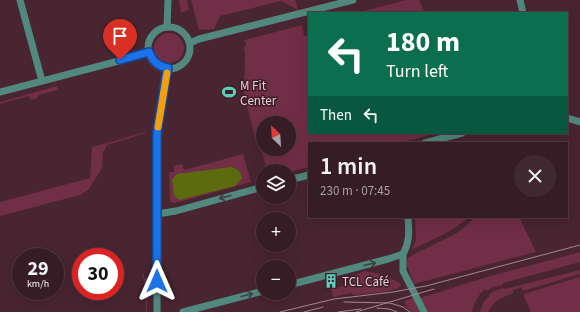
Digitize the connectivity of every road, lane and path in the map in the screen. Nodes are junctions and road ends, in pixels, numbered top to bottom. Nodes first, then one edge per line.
1 (20, 0) edge
2 (168, 0) edge
3 (353, 0) edge
4 (520, 0) edge
5 (523, 12) edge
6 (166, 27) junction
7 (190, 43) junction
8 (149, 52) junction
9 (168, 68) junction
10 (42, 81) junction
11 (0, 92) edge
12 (568, 118) edge
13 (580, 122) edge
14 (458, 134) edge
15 (429, 142) edge
16 (308, 175) edge
17 (296, 178) edge
18 (256, 189) edge
19 (157, 214) junction
20 (408, 218) edge
21 (403, 254) junction
22 (296, 282) edge
23 (256, 293) edge
24 (157, 312) edge
25 (183, 312) edge
26 (424, 312) edge

1 - 10 street
2 - 6 street
3 - 7 street
4 - 5 street
6 - 7 street
6 - 8 street
7 - 9 street
8 - 9 street
8 - 10 street
9 - 19 street
10 - 11 street
12 - 13 street
14 - 15 street
16 - 17 street
18 -> 19 street
19 - 24 street
20 - 21 street
22 -> 21 street
21 - 26 street
25 -> 23 street

